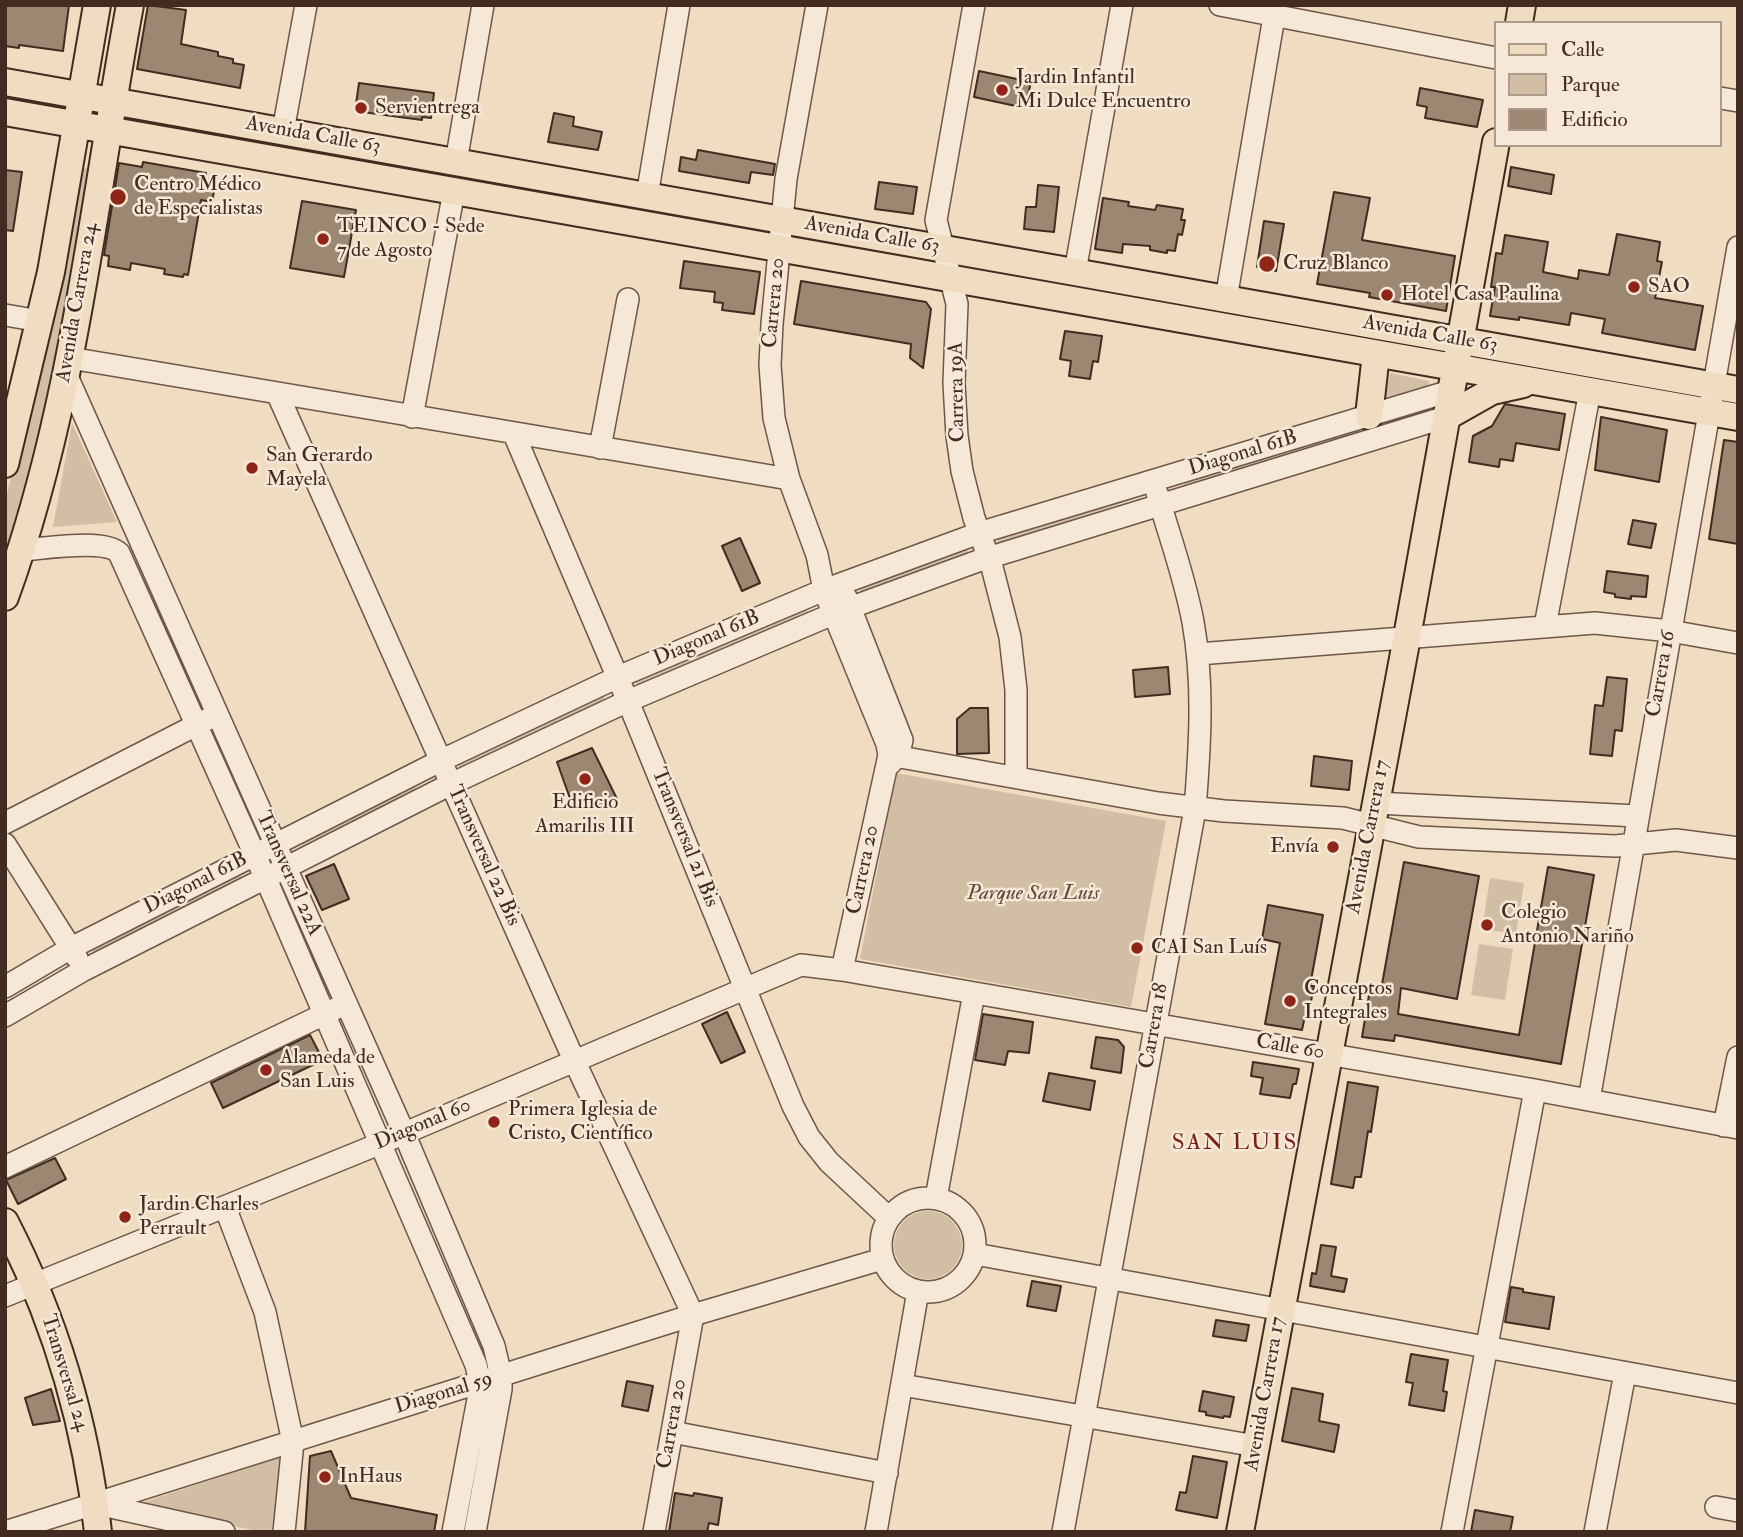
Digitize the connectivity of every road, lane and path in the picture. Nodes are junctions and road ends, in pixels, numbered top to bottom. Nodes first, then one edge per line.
1 (97, 5) edge
2 (130, 5) edge
3 (306, 5) edge
4 (483, 5) edge
5 (679, 5) edge
6 (817, 5) edge
7 (974, 5) edge
8 (1122, 5) edge
9 (1220, 5) edge
10 (1275, 10) edge
11 (1494, 58) edge
12 (5, 82) edge
13 (82, 96) junction
14 (113, 102) junction
15 (5, 112) edge
16 (77, 125) junction
17 (108, 131) junction
18 (283, 131) junction
19 (1495, 147) edge
20 (456, 162) junction
21 (454, 191) junction
22 (647, 196) junction
23 (782, 220) junction
24 (1738, 247) edge
25 (942, 248) junction
26 (780, 249) junction
27 (1075, 272) junction
28 (951, 279) junction
29 (628, 299) dead end
30 (1226, 299) junction
31 (5, 315) edge
32 (40, 321) junction
33 (1459, 340) junction
34 (1376, 354) junction
35 (68, 366) junction
36 (1452, 379) junction
37 (1539, 382) junction
38 (1725, 388) edge
39 (1590, 391) junction
40 (278, 395) junction
41 (1708, 412) junction
42 (1369, 415) junction
43 (412, 417) junction
44 (1446, 417) junction
45 (1738, 417) edge
46 (514, 434) junction
47 (600, 449) junction
48 (5, 464) edge
49 (781, 478) junction
50 (1153, 481) junction
51 (1161, 505) junction
52 (979, 533) junction
53 (21, 550) junction
54 (988, 558) junction
55 (832, 587) junction
56 (5, 597) edge
57 (842, 611) junction
58 (1545, 626) junction
59 (1670, 631) junction
60 (1407, 637) junction
61 (1738, 643) edge
62 (1198, 654) junction
63 (618, 677) junction
64 (628, 701) junction
65 (216, 715) junction
66 (196, 726) junction
67 (890, 760) junction
68 (440, 761) junction
69 (1016, 777) junction
70 (451, 784) junction
71 (1195, 809) junction
72 (1374, 814) junction
73 (1637, 816) junction
74 (5, 823) edge
75 (5, 844) edge
76 (275, 844) junction
77 (1632, 844) junction
78 (1738, 848) edge
79 (254, 854) junction
80 (286, 869) junction
81 (266, 880) junction
82 (71, 948) junction
83 (84, 970) junction
84 (842, 970) junction
85 (5, 987) edge
86 (746, 987) junction
87 (974, 993) junction
88 (346, 1003) junction
89 (324, 1014) junction
90 (5, 1016) edge
91 (1156, 1024) junction
92 (1328, 1055) junction
93 (1738, 1057) edge
94 (574, 1060) junction
95 (1535, 1090) junction
96 (1589, 1100) junction
97 (1731, 1127) edge
98 (404, 1133) junction
99 (379, 1144) junction
100 (5, 1167) edge
101 (936, 1198) junction
102 (225, 1207) junction
103 (889, 1218) junction
104 (5, 1222) edge
105 (975, 1254) junction
106 (882, 1259) junction
107 (1109, 1278) junction
108 (35, 1285) junction
109 (918, 1291) junction
110 (5, 1296) edge
111 (1281, 1310) junction
112 (693, 1315) junction
113 (1488, 1348) junction
114 (1625, 1373) junction
115 (501, 1376) junction
116 (480, 1383) junction
117 (902, 1385) junction
118 (1738, 1393) edge
119 (1084, 1417) junction
120 (672, 1432) junction
121 (293, 1442) junction
122 (1256, 1447) junction
123 (887, 1473) junction
124 (94, 1504) junction
125 (1716, 1507) dead end
126 (1738, 1511) edge
127 (5, 1532) edge
128 (98, 1532) edge
129 (224, 1532) edge
130 (284, 1532) edge
131 (453, 1532) edge
132 (475, 1532) edge
133 (654, 1532) edge
134 (876, 1532) edge
135 (1063, 1532) edge
136 (1240, 1532) edge
137 (1452, 1532) edge
138 (1595, 1532) edge

1 - 13 main road, Avenida Carrera 24
2 - 14 main road, Avenida Carrera 24
3 - 18 street
4 - 20 street
5 - 22 street
6 - 23 street, Carrera 20
7 - 25 street, Carrera 19A
8 - 27 street
9 - 10 street
10 - 11 street
10 - 30 street
12 - 13 main road, Avenida Calle 63
13 - 14 main road, Avenida Calle 63
13 - 16 main road, Avenida Carrera 24
14 - 17 main road, Avenida Carrera 24
14 - 18 main road, Avenida Calle 63
15 - 16 main road, Avenida Calle 63
16 - 17 main road, Avenida Calle 63
16 - 32 main road, Avenida Carrera 24
17 - 21 main road, Avenida Calle 63
17 - 35 main road, Avenida Carrera 24
18 - 20 main road, Avenida Calle 63
19 - 33 main road, Avenida Carrera 17
20 - 22 main road, Avenida Calle 63
21 - 26 main road, Avenida Calle 63
21 - 43 street
22 - 23 main road, Avenida Calle 63
23 - 25 main road, Avenida Calle 63
23 - 26 street, Carrera 20
24 - 38 street, Carrera 16
25 - 27 main road, Avenida Calle 63
25 - 28 street, Carrera 19A
26 - 28 main road, Avenida Calle 63
26 - 49 street, Carrera 20
27 - 30 main road, Avenida Calle 63
28 - 34 main road, Avenida Calle 63
28 - 52 street, Carrera 19A
29 - 47 street
30 - 33 main road, Avenida Calle 63
31 - 32 street
32 - 48 main road, Avenida Carrera 24
33 - 36 main road, Avenida Carrera 17
33 - 38 main road, Avenida Calle 63
34 - 36 main road, Avenida Calle 63
34 - 42 main road
35 - 40 street
35 - 53 main road, Avenida Carrera 24
35 - 65 street, Transversal 22A
36 - 37 main road, Avenida Calle 63
36 - 42 street, Diagonal 61B
36 - 44 main road, Avenida Carrera 17
37 - 39 main road, Avenida Calle 63
37 - 44 main road
38 - 41 street, Carrera 16
39 - 41 main road, Avenida Calle 63
39 - 58 street
40 - 43 street
40 - 68 street, Transversal 22 Bis
41 - 45 main road, Avenida Calle 63
41 - 59 street, Carrera 16
42 - 50 street, Diagonal 61B
43 - 46 street
44 - 51 street, Diagonal 61B
44 - 60 main road, Avenida Carrera 17
46 - 47 street
46 - 63 street, Transversal 21 Bis
47 - 49 street
49 - 55 street, Carrera 20
50 - 51 street, Carrera 18
50 - 52 street, Diagonal 61B
51 - 54 street, Diagonal 61B
51 - 62 street, Carrera 18
52 - 54 street, Carrera 19A
52 - 55 street, Diagonal 61B
53 - 56 main road, Avenida Carrera 24
53 - 66 street, Transversal 22A
54 - 57 street, Diagonal 61B
54 - 69 street, Carrera 19A
55 - 57 street, Carrera 20
55 - 63 street, Diagonal 61B
57 - 64 street, Diagonal 61B
57 - 67 street, Carrera 20
58 - 59 street
58 - 60 street
59 - 61 street
59 - 73 street, Carrera 16
60 - 62 street
60 - 72 main road, Avenida Carrera 17
62 - 71 street, Carrera 18
63 - 64 street, Transversal 21 Bis
63 - 68 street, Diagonal 61B
64 - 70 street, Diagonal 61B
64 - 86 street, Transversal 21 Bis
65 - 66 street
65 - 76 street, Transversal 22A
66 - 74 street
66 - 79 street, Transversal 22A
67 - 69 street
67 - 84 street, Carrera 20
68 - 70 street, Transversal 22 Bis
68 - 76 street, Diagonal 61B
69 - 71 street
70 - 80 street, Diagonal 61B
70 - 94 street, Transversal 22 Bis
71 - 72 street
71 - 91 street, Carrera 18
72 - 73 street
72 - 77 street
72 - 92 main road, Avenida Carrera 17
73 - 77 street, Carrera 16
75 - 82 street
76 - 79 street, Diagonal 61B
76 - 80 street, Transversal 22A
77 - 78 street
77 - 96 street, Carrera 16
79 - 81 street, Transversal 22A
79 - 82 street, Diagonal 61B
80 - 81 street, Diagonal 61B
80 - 88 street, Transversal 22A
81 - 83 street, Diagonal 61B
81 - 89 street, Transversal 22A
82 - 83 street
82 - 85 street, Diagonal 61B
83 - 90 street, Diagonal 61B
84 - 86 street, Diagonal 60
84 - 87 street, Calle 60
86 - 94 street, Diagonal 60
86 - 103 street, Transversal 21 Bis
87 - 91 street, Calle 60
87 - 101 street
88 - 89 street
88 - 98 street, Transversal 22A
89 - 99 street, Transversal 22A
89 - 100 street
91 - 92 street, Calle 60
91 - 107 street, Carrera 18
92 - 95 street, Calle 60
92 - 111 main road, Avenida Carrera 17
93 - 97 street
94 - 98 street, Diagonal 60
94 - 112 street, Transversal 22 Bis
95 - 96 street, Calle 60
95 - 113 street
96 - 97 street, Calle 60
98 - 99 street, Diagonal 60
98 - 115 street, Transversal 22A
99 - 102 street, Diagonal 60
99 - 116 street, Transversal 22A
101 - 103 street
101 - 105 street
102 - 108 street, Diagonal 60
102 - 121 street
103 - 106 street
104 - 108 main road, Transversal 24
105 - 107 street
105 - 109 street
106 - 109 street
106 - 112 street, Diagonal 59
107 - 111 street
107 - 119 street, Carrera 18
108 - 110 street, Diagonal 60
108 - 124 main road, Transversal 24
109 - 117 street
111 - 113 street
111 - 122 main road, Avenida Carrera 17
112 - 115 street, Diagonal 59
112 - 120 street, Carrera 20
113 - 114 street
113 - 137 street
114 - 118 street
114 - 138 street
115 - 116 street, Diagonal 59
115 - 132 street
116 - 121 street, Diagonal 59
116 - 131 street
117 - 119 street
117 - 123 street
119 - 122 street
119 - 135 street, Carrera 18
120 - 123 street
120 - 133 street, Carrera 20
121 - 124 street, Diagonal 59
121 - 130 street
122 - 136 main road, Avenida Carrera 17
123 - 134 street
124 - 127 street, Diagonal 59
124 - 128 main road, Transversal 24
124 - 129 street
125 - 126 street

